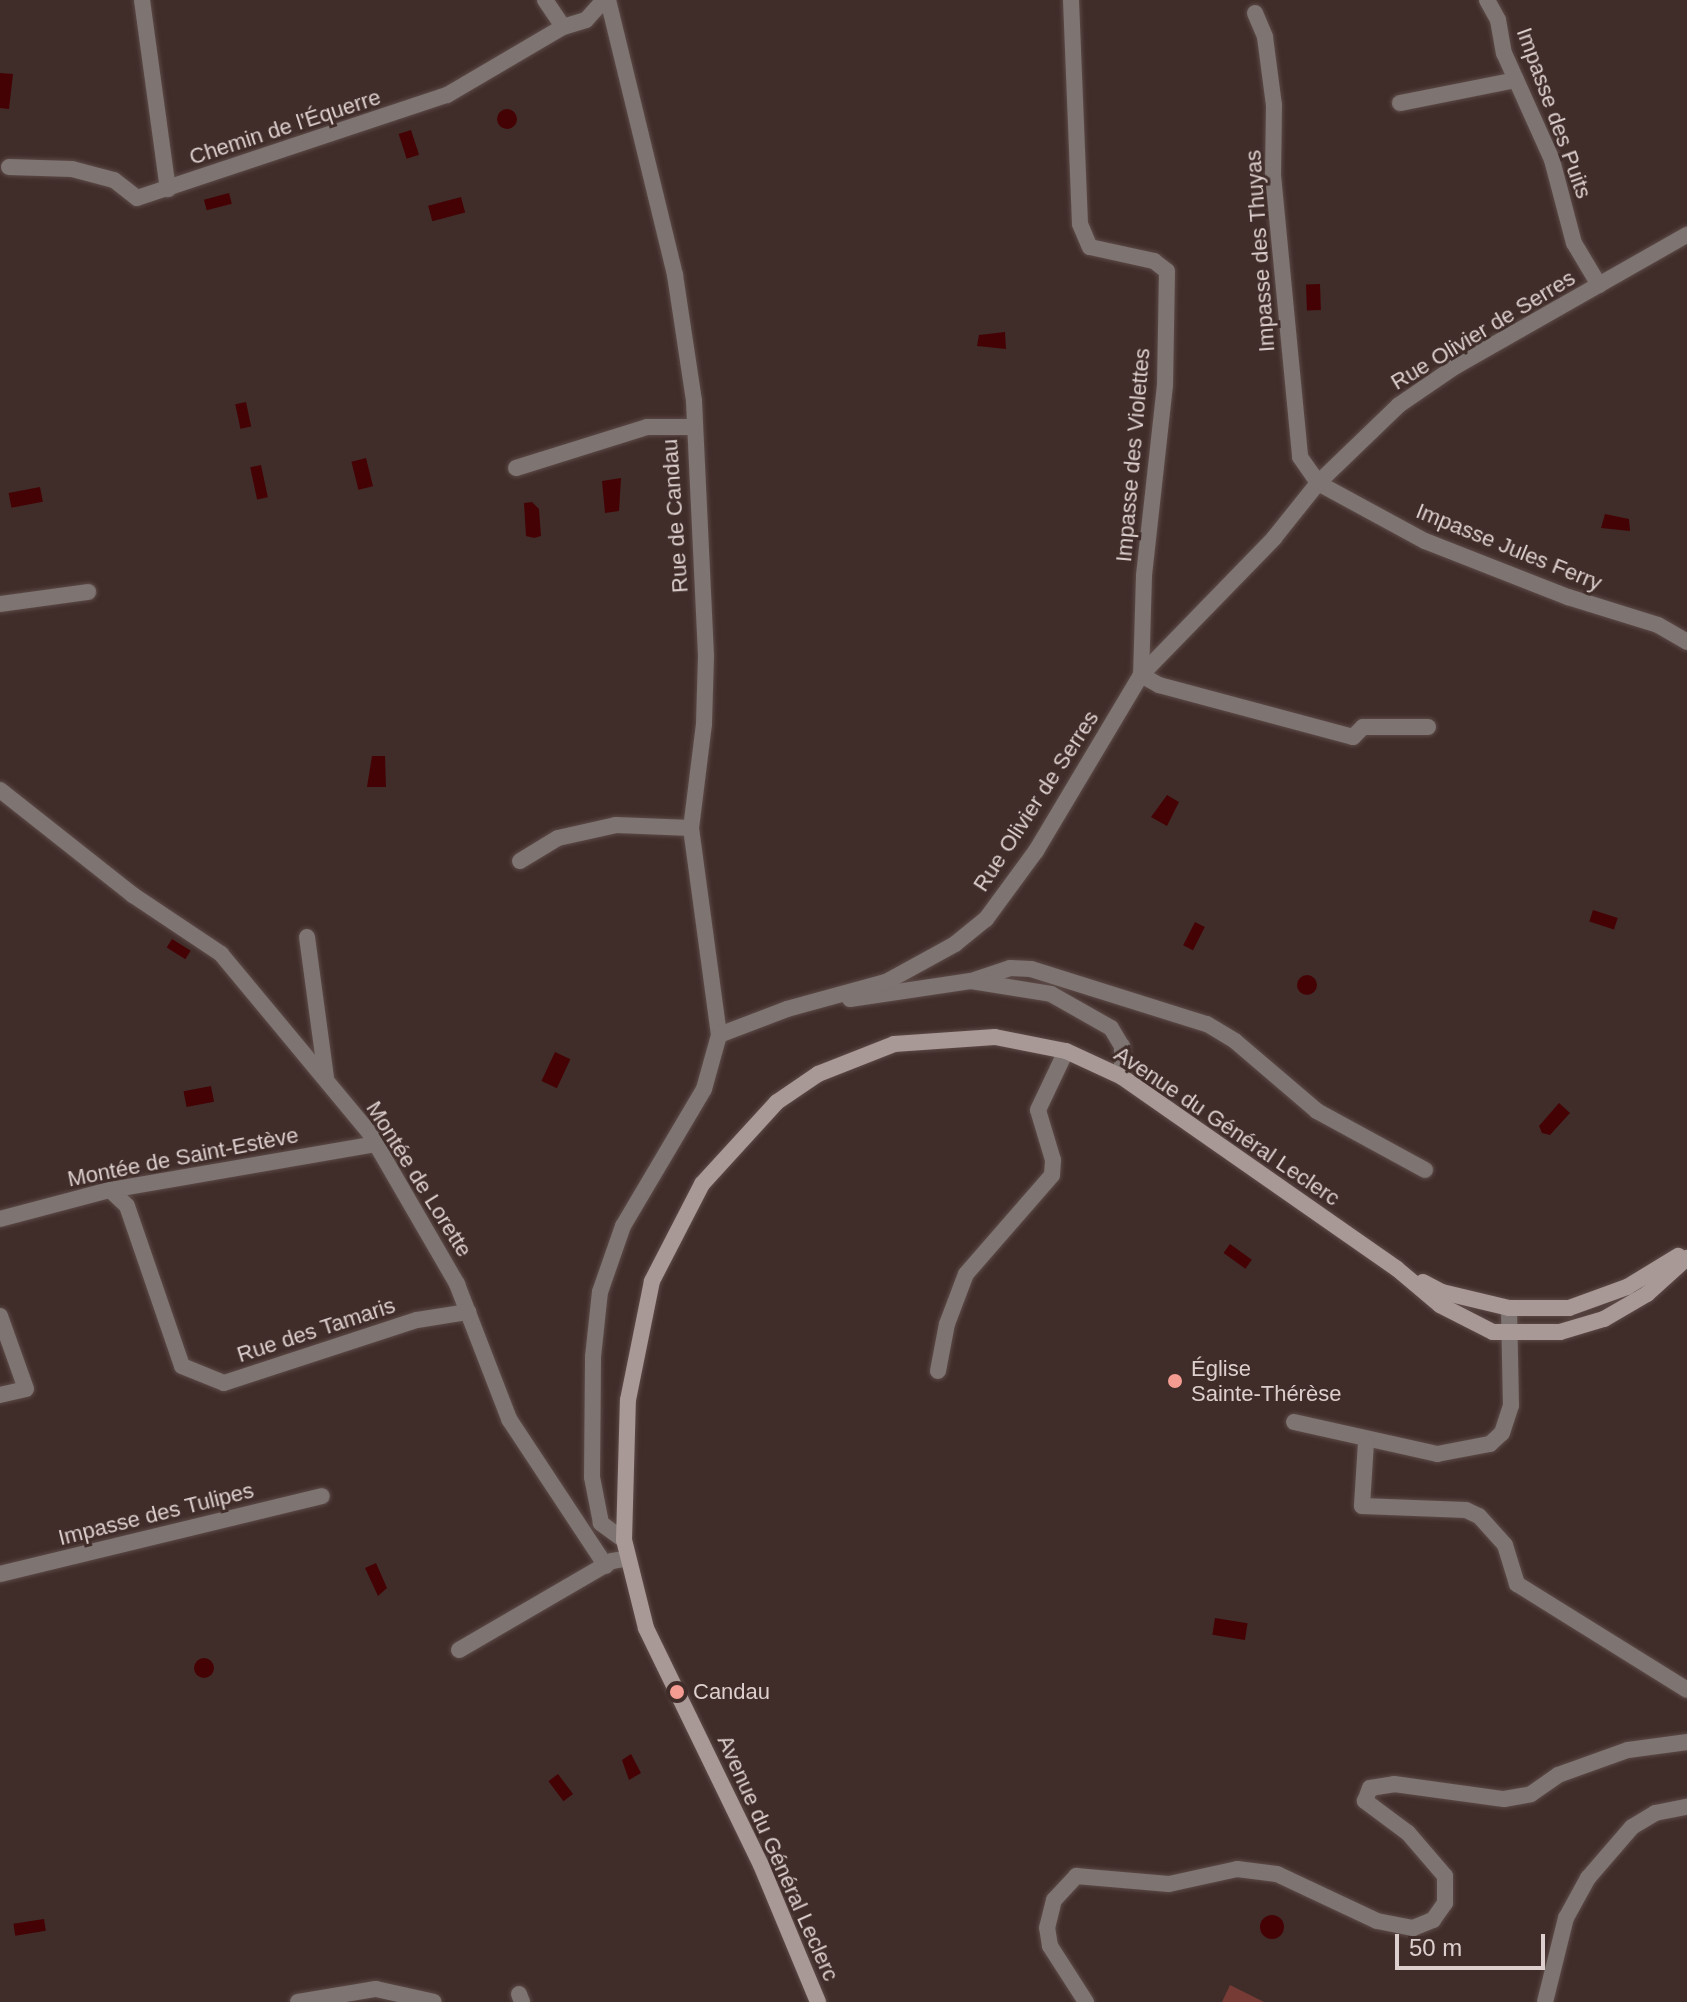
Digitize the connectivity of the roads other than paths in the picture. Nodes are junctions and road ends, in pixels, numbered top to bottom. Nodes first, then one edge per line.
1 (142, 0) edge
2 (545, 0) edge
3 (606, 0) edge
4 (1071, 0) edge
5 (1487, 0) edge
6 (1255, 13) dead end
7 (563, 27) junction
8 (1516, 80) junction
9 (1400, 103) dead end
10 (9, 167) dead end
11 (168, 189) junction
12 (1687, 235) edge
13 (1599, 285) junction
14 (692, 427) junction
15 (516, 468) dead end
16 (1318, 483) junction
17 (88, 592) dead end
18 (0, 604) edge
19 (1687, 642) edge
20 (1141, 675) junction
21 (1428, 727) dead end
22 (0, 790) edge
23 (691, 828) junction
24 (520, 861) dead end
25 (307, 937) dead end
26 (971, 981) junction
27 (825, 1001) junction
28 (719, 1035) junction
29 (1066, 1051) junction
30 (1122, 1077) junction
31 (326, 1079) junction
32 (376, 1144) junction
33 (1425, 1170) dead end
34 (110, 1190) junction
35 (0, 1219) edge
36 (1687, 1252) edge
37 (1687, 1258) edge
38 (1396, 1268) junction
39 (1509, 1308) junction
40 (468, 1312) junction
41 (0, 1316) edge
42 (1508, 1334) junction
43 (938, 1371) dead end
44 (0, 1395) edge
45 (1294, 1422) dead end
46 (1366, 1442) junction
47 (322, 1496) dead end
48 (624, 1540) junction
49 (625, 1559) junction
50 (606, 1566) junction
51 (0, 1574) edge
52 (459, 1650) dead end
53 (1687, 1690) edge
54 (1687, 1742) edge
55 (1687, 1807) edge
56 (298, 2002) edge
57 (434, 2002) edge
58 (818, 2002) edge
59 (1086, 2002) edge
60 (1545, 2002) edge

1 - 11 street
2 - 7 street
3 - 7 street, Rue de Candau
3 - 14 street, Rue de Candau
4 - 20 street, Impasse des Violettes
5 - 8 street, Impasse des Puits
6 - 16 street, Impasse des Thuyas
7 - 11 street, Chemin de l'Équerre
8 - 9 street
8 - 13 street, Impasse des Puits
10 - 11 street, Chemin de l'Équerre
12 - 13 street, Rue Olivier de Serres
13 - 16 street, Rue Olivier de Serres
14 - 15 street
14 - 23 street, Rue de Candau
16 - 19 street, Impasse Jules Ferry
16 - 20 street, Rue Olivier de Serres
17 - 18 street
20 - 21 street
20 - 27 street, Rue Olivier de Serres
22 - 31 street, Montée de Lorette
23 - 24 street
23 - 28 street, Rue de Candau
25 - 31 street
26 - 27 street
26 - 30 street
26 - 33 street
27 - 28 street, Rue Olivier de Serres
28 - 48 street
29 - 30 main road, Avenue du Général Leclerc
29 - 43 street
29 - 48 main road, Avenue du Général Leclerc
30 - 38 main road, Avenue du Général Leclerc
31 - 32 street, Montée de Lorette
32 - 34 street, Montée de Saint-Estève
32 - 40 street, Montée de Lorette
34 - 35 street, Montée de Saint-Estève
34 - 40 street, Rue des Tamaris
36 - 39 main road, Avenue du Général Leclerc
37 - 42 main road, Avenue du Général Leclerc
38 - 39 main road, Avenue du Général Leclerc
38 - 42 main road, Avenue du Général Leclerc
39 - 42 street
40 - 50 street, Montée de Lorette
41 - 44 street
42 - 46 street
45 - 46 street
46 - 53 street
47 - 51 street, Impasse des Tulipes
48 - 49 main road, Avenue du Général Leclerc
49 - 50 street
49 - 58 main road, Avenue du Général Leclerc
50 - 52 street
54 - 59 street
55 - 60 street
56 - 57 street

